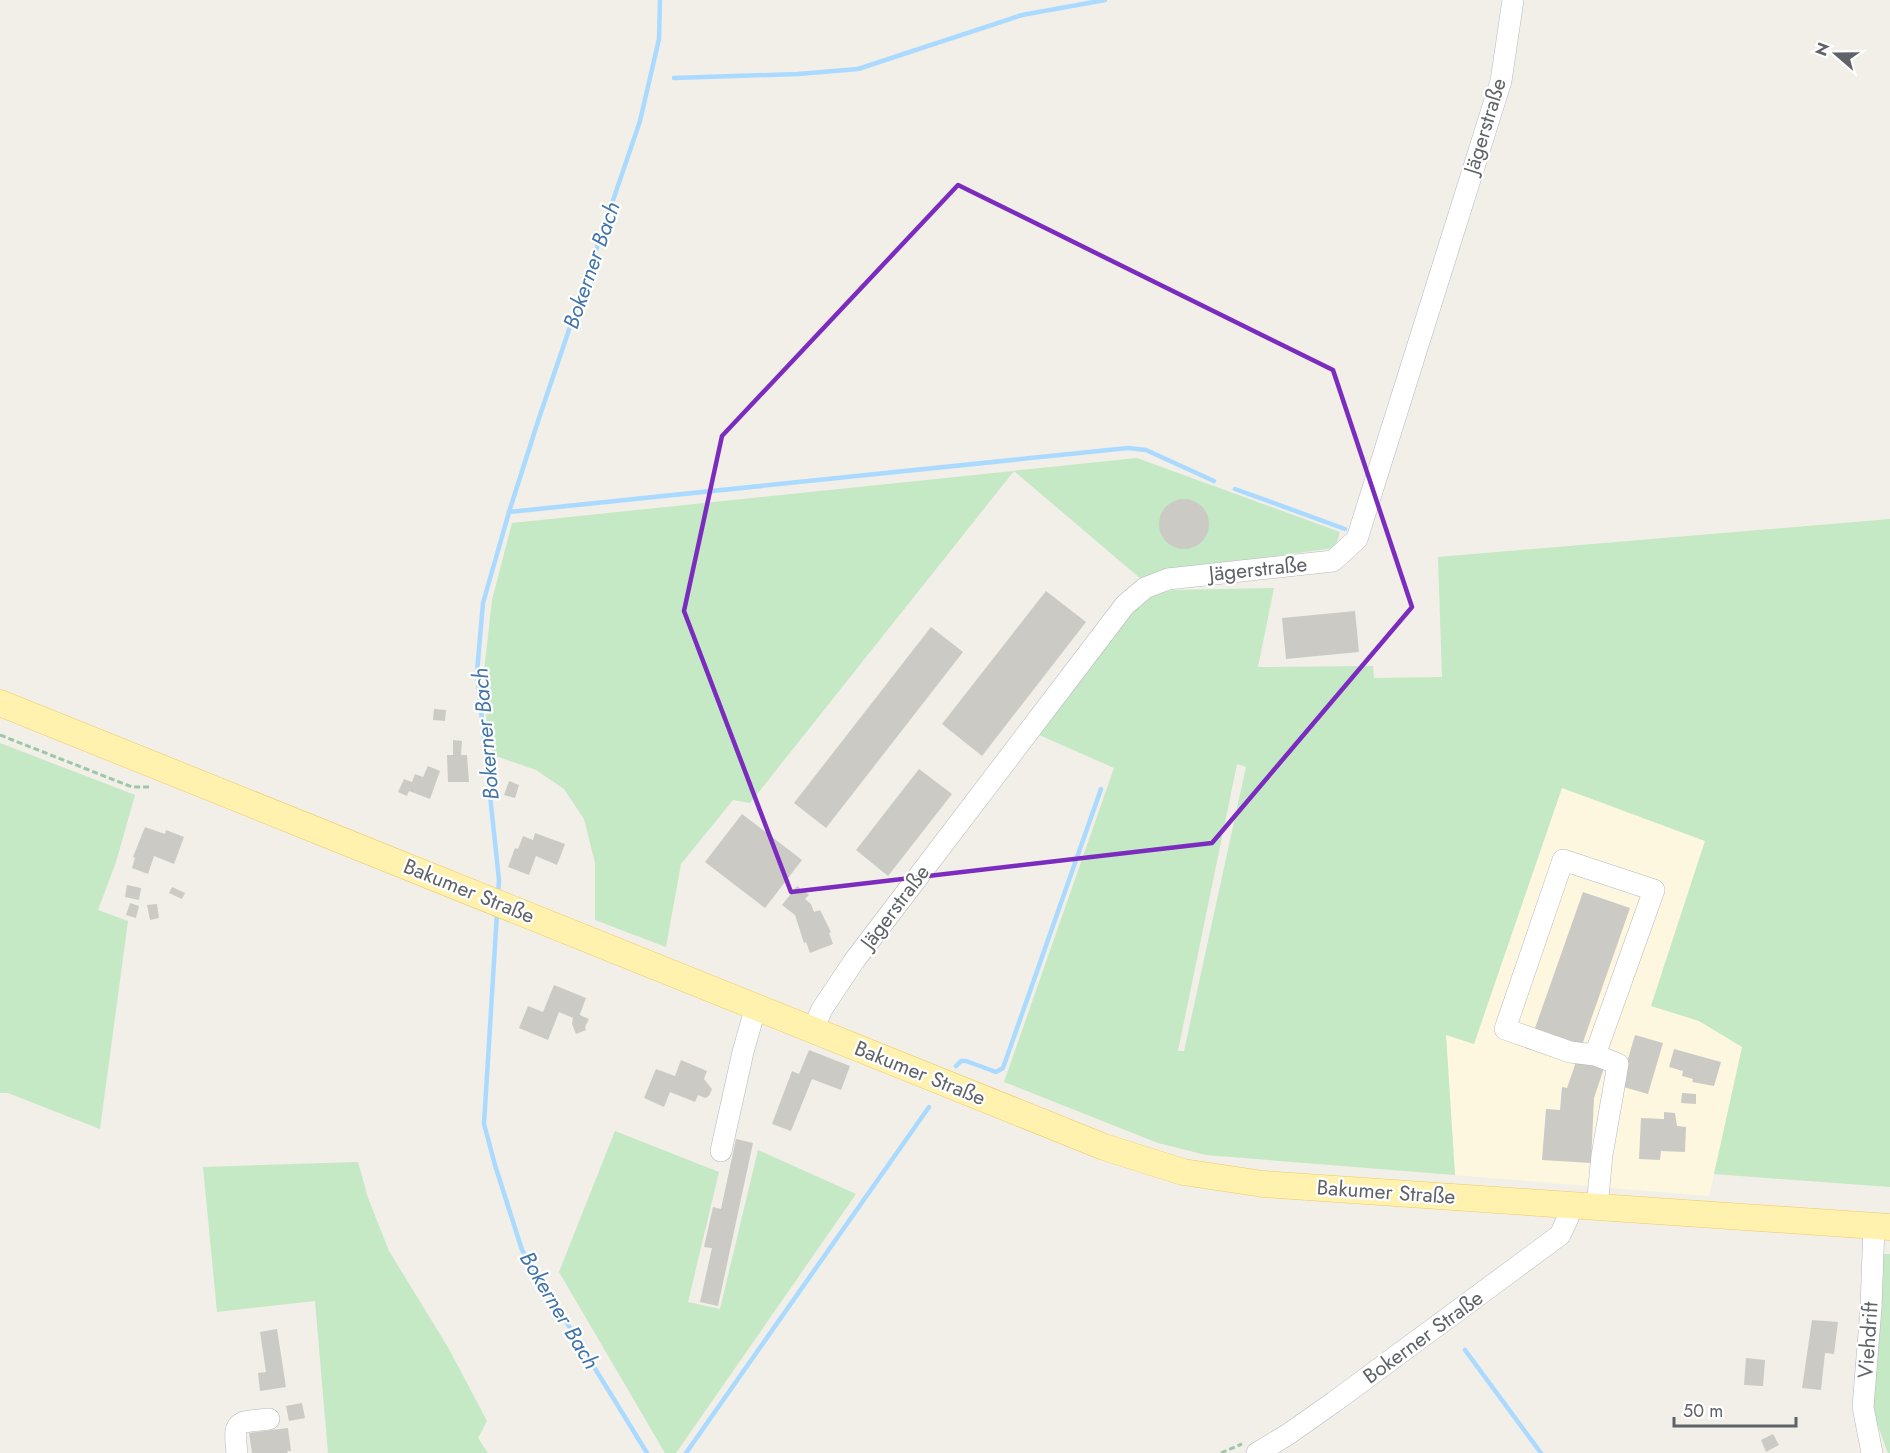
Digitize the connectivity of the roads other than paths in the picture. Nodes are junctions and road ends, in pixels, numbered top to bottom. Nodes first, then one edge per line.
1 (1513, 0) edge
2 (0, 703) edge
3 (756, 1006) junction
4 (813, 1029) junction
5 (1595, 1055) junction
6 (721, 1151) dead end
7 (1570, 1205) junction
8 (1597, 1207) junction
9 (1882, 1227) edge
10 (269, 1419) dead end
11 (237, 1453) edge
12 (1257, 1453) edge
13 (1872, 1453) edge

1 - 4 street, Jägerstraße
2 - 3 main road, Bakumer Straße
3 - 4 main road, Bakumer Straße
3 - 6 street
4 - 7 main road, Bakumer Straße
5 - 5 street
5 - 8 street
7 - 8 main road, Bakumer Straße
7 - 12 street, Bokerner Straße
8 - 9 main road, Bakumer Straße
9 - 13 street, Viehdrift
10 - 11 street

